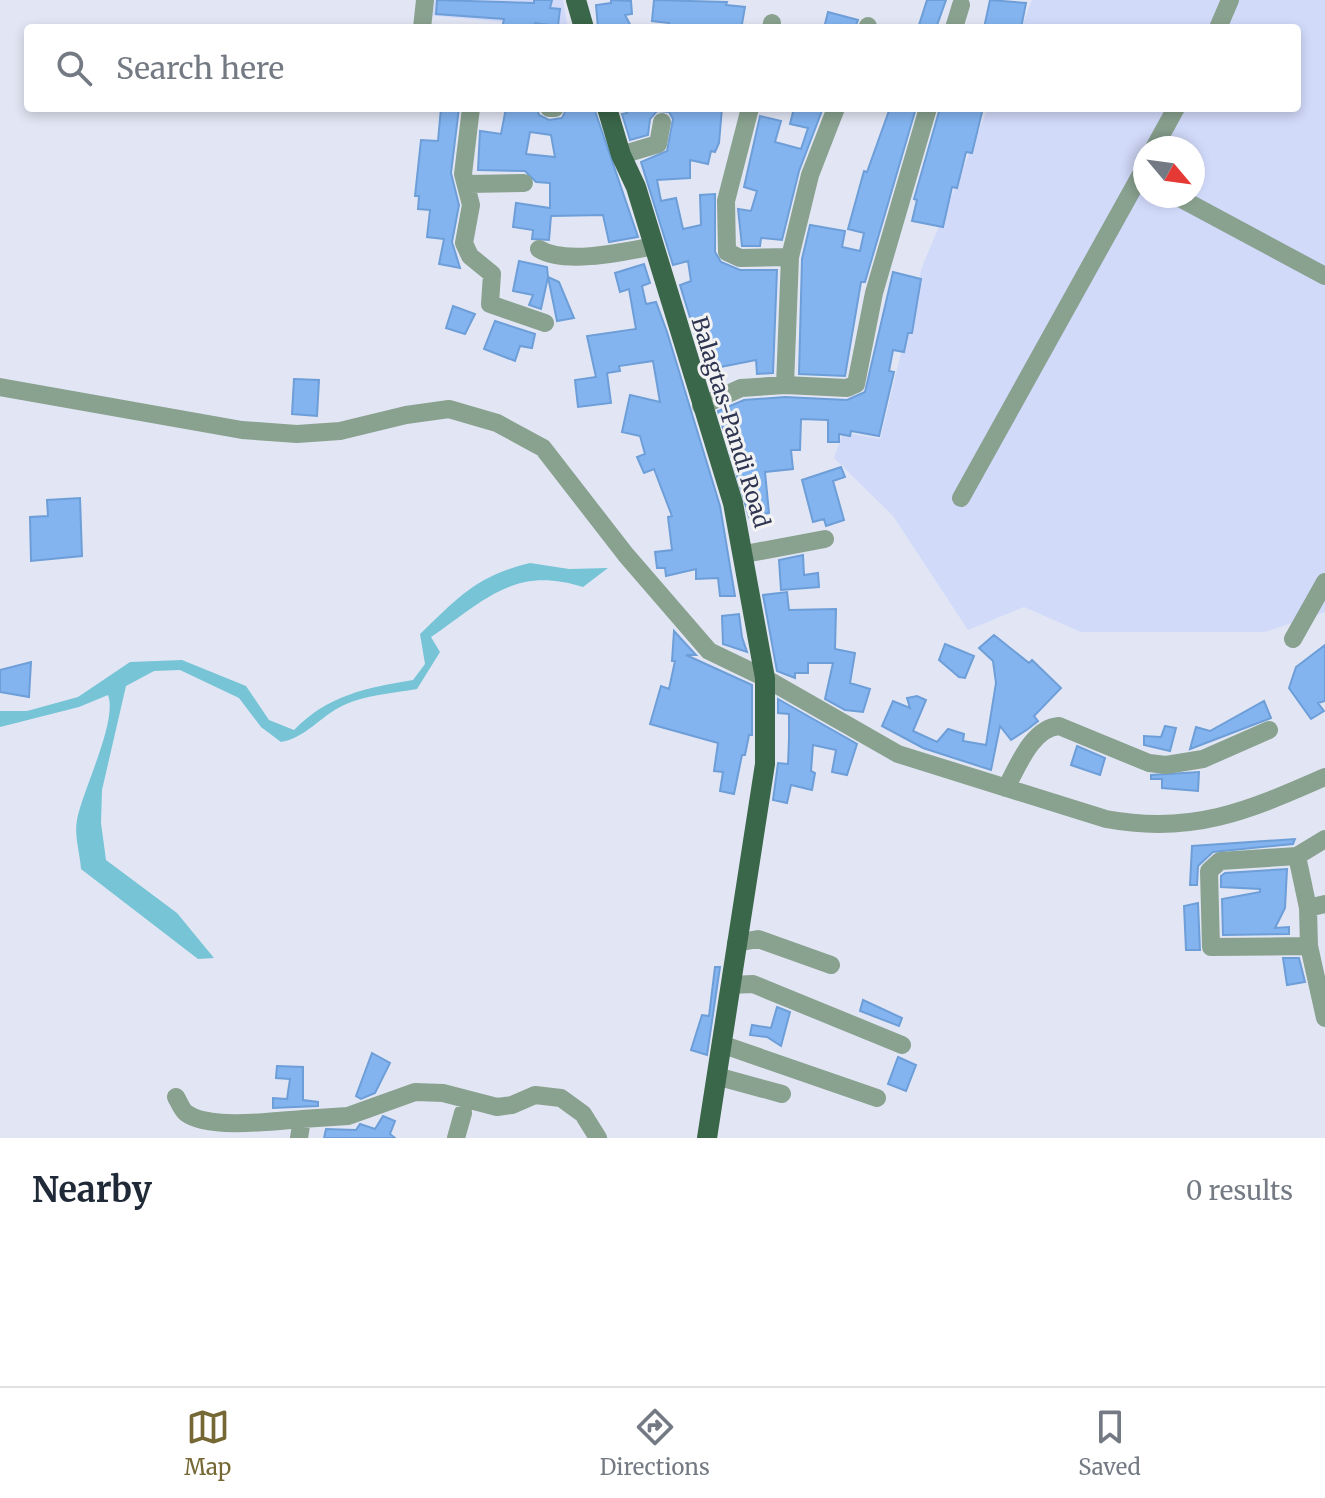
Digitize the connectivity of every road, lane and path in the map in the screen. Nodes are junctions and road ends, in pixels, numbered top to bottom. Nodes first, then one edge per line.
1 (425, 0) edge
2 (576, 0) edge
3 (1230, 0) edge
4 (961, 5) dead end
5 (422, 24) edge
6 (583, 24) edge
7 (955, 24) edge
8 (1220, 24) edge
9 (471, 112) edge
10 (608, 112) edge
11 (749, 112) edge
12 (834, 112) edge
13 (927, 112) edge
14 (1174, 112) edge
15 (662, 122) dead end
16 (1161, 136) edge
17 (621, 155) junction
18 (524, 183) dead end
19 (468, 184) junction
20 (1133, 192) edge
21 (1198, 208) edge
22 (654, 246) junction
23 (539, 249) dead end
24 (790, 257) junction
25 (1325, 276) edge
26 (545, 323) dead end
27 (785, 385) junction
28 (0, 387) edge
29 (701, 406) junction
30 (961, 498) dead end
31 (825, 539) dead end
32 (745, 554) junction
33 (1325, 582) edge
34 (1293, 639) dead end
35 (765, 678) junction
36 (1269, 730) dead end
37 (1325, 777) edge
38 (1006, 788) junction
39 (1325, 839) edge
40 (1297, 856) junction
41 (1316, 906) edge
42 (736, 943) junction
43 (1309, 946) junction
44 (831, 965) dead end
45 (730, 985) junction
46 (1325, 1018) edge
47 (721, 1044) junction
48 (902, 1045) dead end
49 (716, 1076) junction
50 (782, 1094) dead end
51 (176, 1097) dead end
52 (877, 1098) dead end
53 (463, 1113) dead end
54 (302, 1119) junction
55 (299, 1138) edge
56 (456, 1138) edge
57 (598, 1138) edge
58 (707, 1138) edge

1 - 5 street
2 - 6 main road
3 - 8 street
4 - 7 street
9 - 19 street
10 - 17 main road, Balagtas-Pandi Road
11 - 24 street
12 - 24 street
13 - 27 street
14 - 16 street
15 - 17 street
17 - 22 main road, Balagtas-Pandi Road
18 - 19 street
19 - 26 street
20 - 30 street
21 - 25 street
22 - 23 street
22 - 29 main road, Balagtas-Pandi Road
24 - 27 street
27 - 29 street
28 - 35 street
29 - 32 main road, Balagtas-Pandi Road
31 - 32 street
32 - 35 main road, Balagtas-Pandi Road
33 - 34 street
35 - 38 street
35 - 42 main road, Balagtas-Pandi Road
36 - 38 street
37 - 38 street
39 - 40 street
40 - 41 street
40 - 43 street
41 - 43 street
42 - 44 street
42 - 45 main road, Balagtas-Pandi Road
43 - 46 street
45 - 47 main road, Balagtas-Pandi Road
45 - 48 street
47 - 49 main road, Balagtas-Pandi Road
47 - 52 street
49 - 50 street
49 - 58 main road, Balagtas-Pandi Road
51 - 54 street
53 - 56 street
54 - 55 street
54 - 57 street

